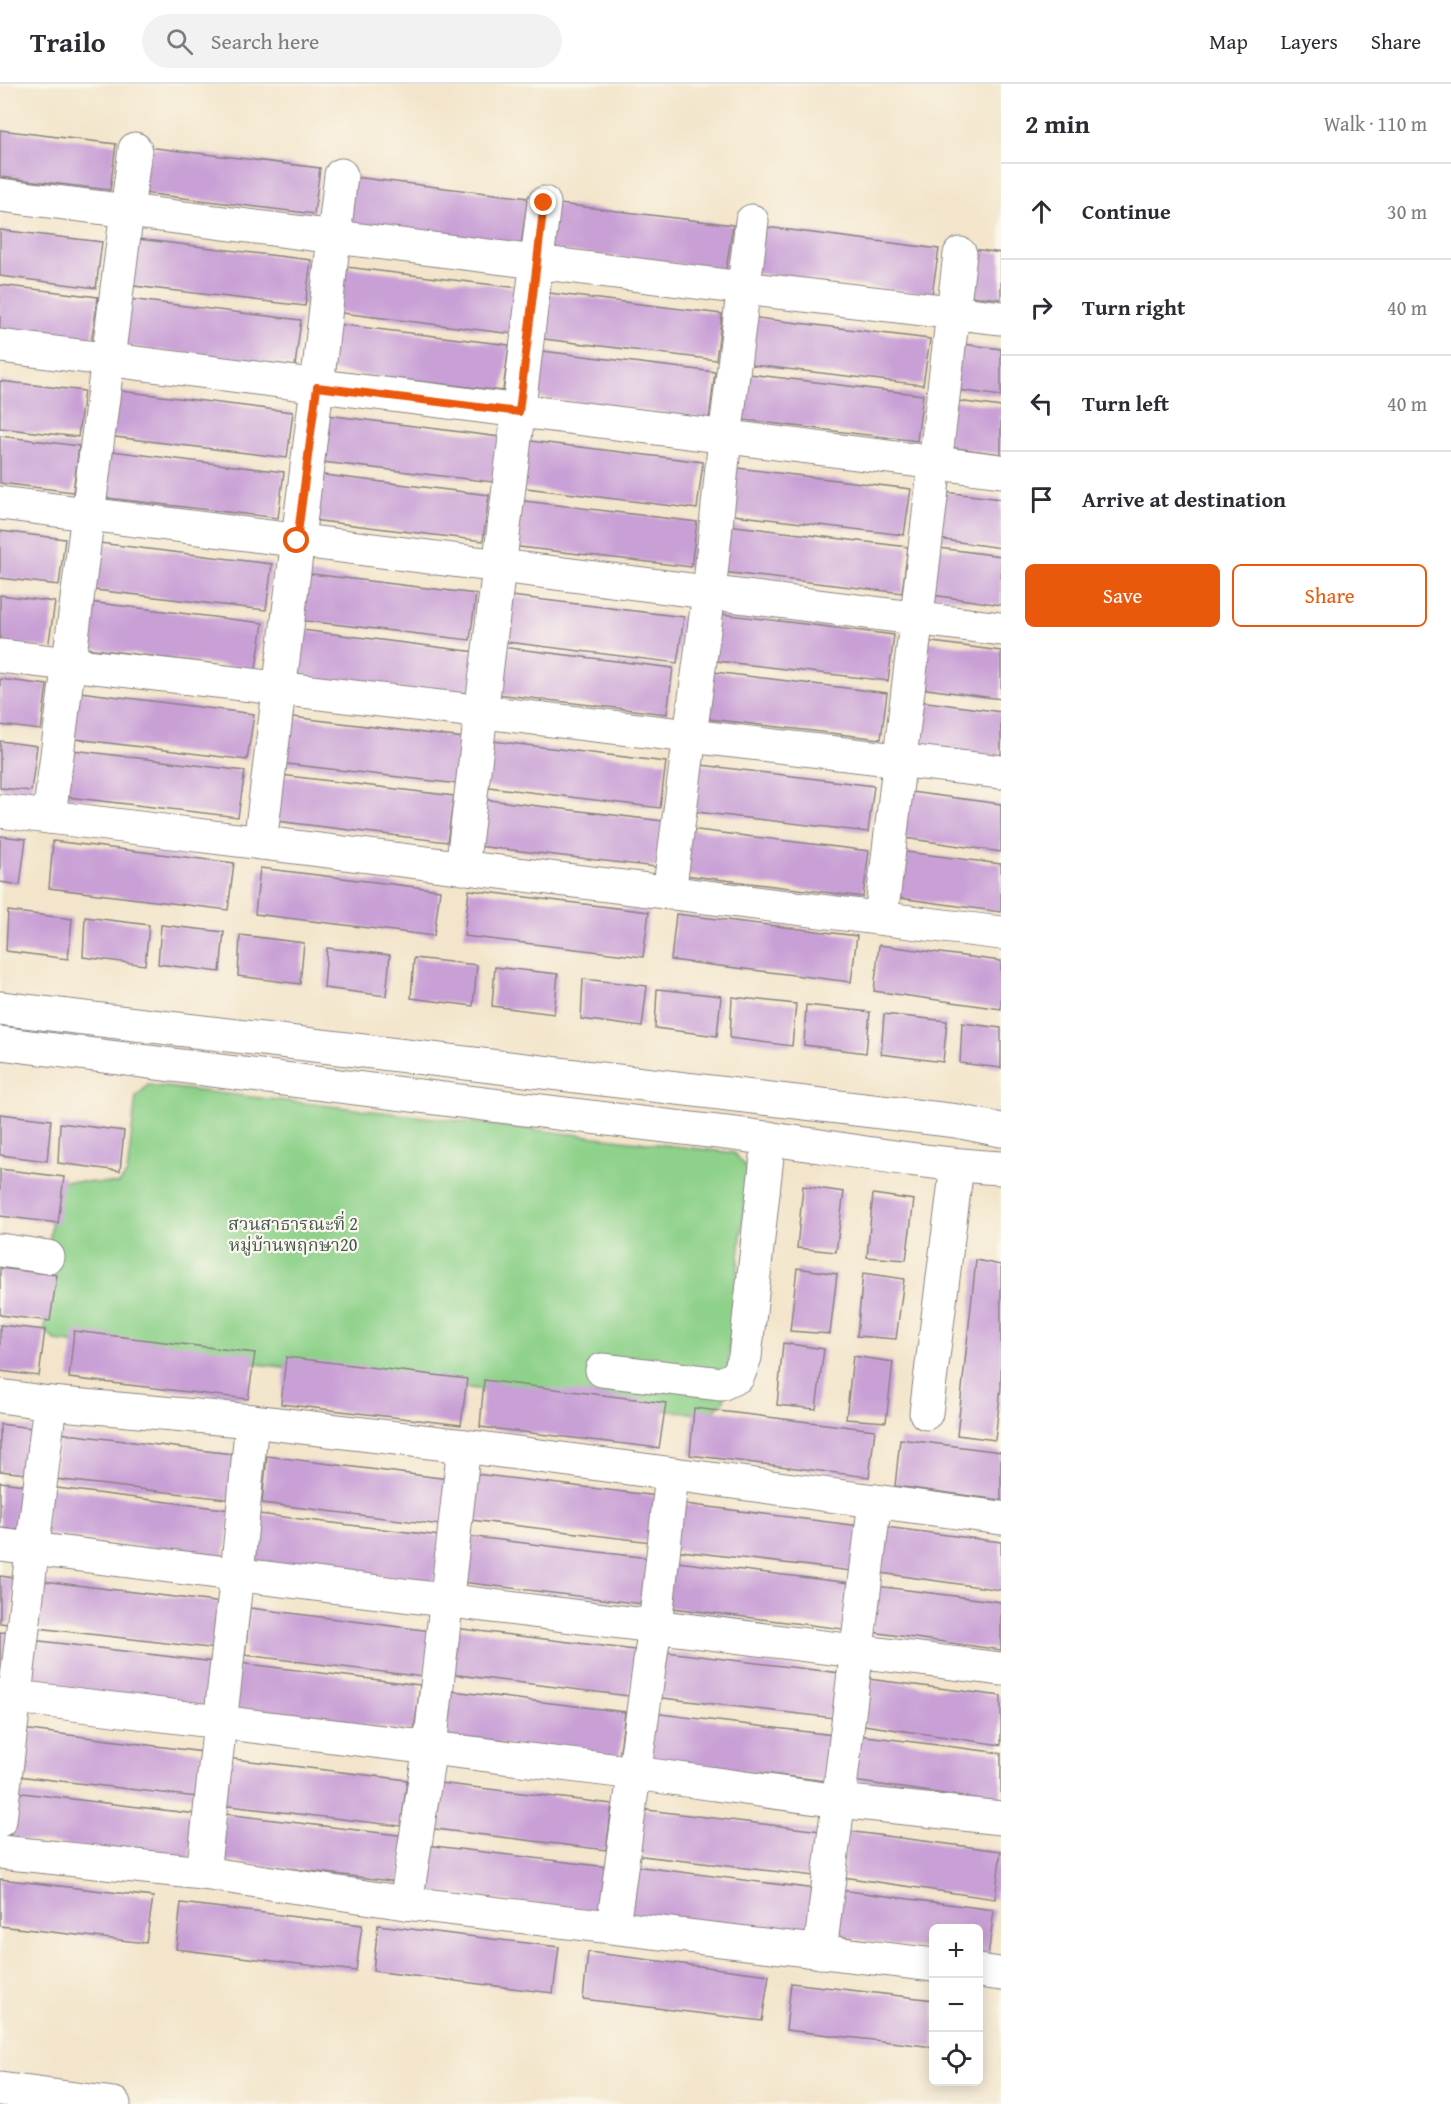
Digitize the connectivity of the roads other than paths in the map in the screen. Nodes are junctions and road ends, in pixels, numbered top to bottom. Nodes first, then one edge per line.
1 (135, 149) dead end
2 (341, 175) dead end
3 (0, 195) edge
4 (544, 203) dead end
5 (127, 211) junction
6 (752, 221) dead end
7 (333, 237) junction
8 (960, 254) dead end
9 (537, 262) junction
10 (743, 288) junction
11 (953, 312) junction
12 (1001, 318) edge
13 (0, 346) edge
14 (107, 360) junction
15 (317, 387) junction
16 (519, 412) junction
17 (725, 438) junction
18 (935, 463) junction
19 (1001, 471) edge
20 (0, 503) edge
21 (88, 514) junction
22 (297, 541) junction
23 (500, 567) junction
24 (709, 593) junction
25 (916, 618) junction
26 (1001, 629) edge
27 (0, 656) edge
28 (68, 664) junction
29 (279, 689) junction
30 (481, 712) junction
31 (689, 736) junction
32 (899, 759) junction
33 (1001, 772) edge
34 (0, 811) edge
35 (49, 817) junction
36 (260, 843) junction
37 (462, 868) junction
38 (669, 893) junction
39 (881, 917) junction
40 (1001, 933) edge
41 (0, 1008) edge
42 (0, 1043) edge
43 (553, 1073) junction
44 (550, 1113) junction
45 (1001, 1130) edge
46 (769, 1138) junction
47 (957, 1166) junction
48 (1001, 1168) edge
49 (0, 1250) edge
50 (48, 1257) dead end
51 (602, 1370) dead end
52 (0, 1396) edge
53 (50, 1403) junction
54 (926, 1413) dead end
55 (252, 1421) junction
56 (464, 1446) junction
57 (672, 1475) junction
58 (875, 1501) junction
59 (1001, 1518) edge
60 (16, 1547) edge
61 (237, 1574) junction
62 (447, 1600) junction
63 (655, 1626) junction
64 (858, 1651) junction
65 (1001, 1669) edge
66 (7, 1695) edge
67 (220, 1721) junction
68 (430, 1747) junction
69 (635, 1773) junction
70 (839, 1801) junction
71 (1001, 1818) edge
72 (0, 1820) edge
73 (0, 1852) edge
74 (204, 1872) junction
75 (406, 1903) junction
76 (613, 1926) junction
77 (820, 1952) junction
78 (929, 1965) edge
79 (983, 1972) edge
80 (1001, 1974) edge
81 (0, 2089) edge
82 (114, 2104) edge

1 - 5 street
2 - 7 street
3 - 5 street
4 - 9 street
5 - 7 street
5 - 14 street
6 - 10 street
7 - 9 street
7 - 15 street
8 - 11 street
9 - 10 street
9 - 16 street
10 - 11 street
10 - 17 street
11 - 12 street
11 - 18 street
13 - 14 street
14 - 15 street
14 - 21 street
15 - 16 street
15 - 22 street
16 - 17 street
16 - 23 street
17 - 18 street
17 - 24 street
18 - 19 street
18 - 25 street
20 - 21 street
21 - 22 street
21 - 28 street
22 - 23 street
22 - 29 street
23 - 24 street
23 - 30 street
24 - 25 street
24 - 31 street
25 - 26 street
25 - 32 street
27 - 28 street
28 - 29 street
28 - 35 street
29 - 30 street
29 - 36 street
30 - 31 street
30 - 37 street
31 - 32 street
31 - 38 street
32 - 33 street
32 - 39 street
34 - 35 street
35 - 36 street
36 - 37 street
37 - 38 street
38 - 39 street
39 - 40 street
41 - 43 street
42 - 44 street
43 - 44 street
43 - 45 street
44 - 46 street
46 - 47 street
46 - 51 street
47 - 48 street
47 - 54 street
49 - 50 street
52 - 53 street
53 - 55 street
53 - 60 street
55 - 56 street
55 - 61 street
56 - 57 street
56 - 62 street
57 - 58 street
57 - 63 street
58 - 59 street
58 - 64 street
60 - 61 street
60 - 66 street
61 - 62 street
61 - 67 street
62 - 63 street
62 - 68 street
63 - 64 street
63 - 69 street
64 - 65 street
64 - 70 street
66 - 67 street
66 - 72 street
67 - 68 street
67 - 74 street
68 - 69 street
68 - 75 street
69 - 70 street
69 - 76 street
70 - 71 street
70 - 77 street
73 - 74 street
74 - 75 street
75 - 76 street
76 - 77 street
77 - 78 street
79 - 80 street
81 - 82 street

